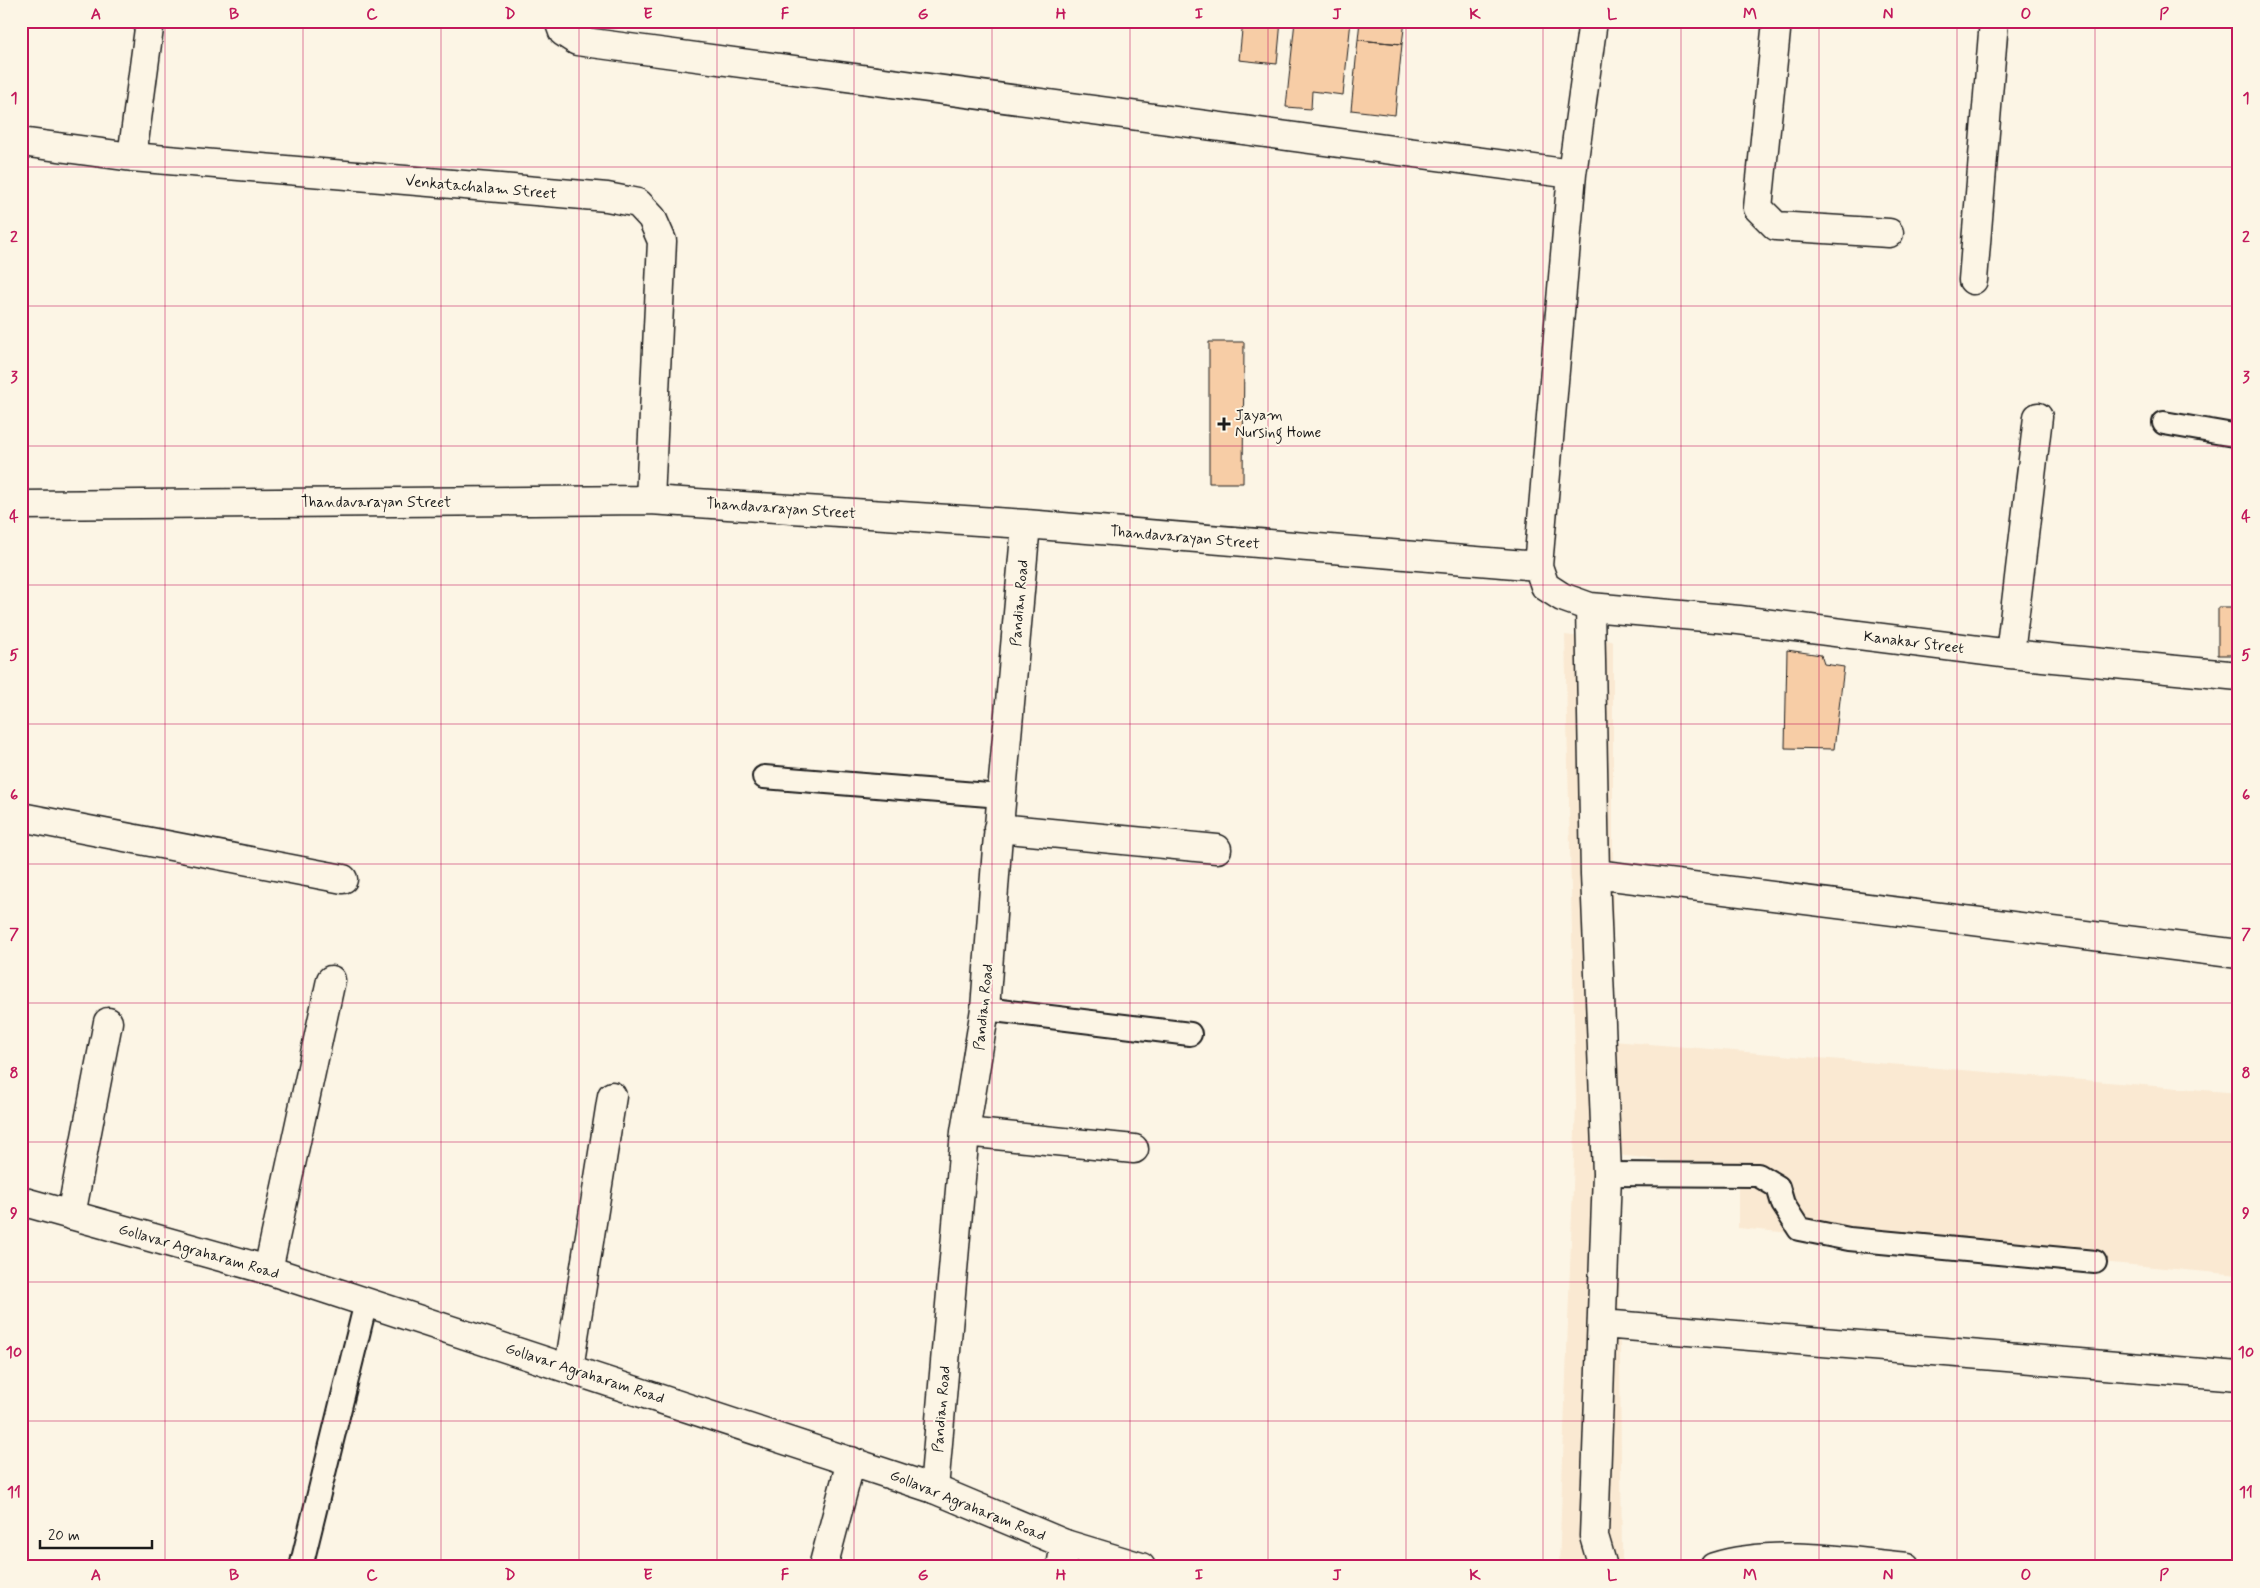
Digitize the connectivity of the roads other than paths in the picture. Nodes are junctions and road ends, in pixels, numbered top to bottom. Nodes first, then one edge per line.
1 (150, 21) edge
2 (559, 21) edge
3 (1593, 21) edge
4 (1777, 21) edge
5 (1994, 21) edge
6 (21, 142) edge
7 (132, 157) junction
8 (1572, 174) junction
9 (1889, 233) dead end
10 (1973, 280) dead end
11 (2038, 417) dead end
12 (2164, 423) dead end
13 (2239, 436) edge
14 (650, 500) junction
15 (21, 505) edge
16 (1026, 524) junction
17 (1538, 566) junction
18 (1590, 607) junction
19 (2010, 654) junction
20 (2239, 676) edge
21 (764, 777) dead end
22 (1001, 796) junction
23 (21, 817) edge
24 (998, 828) junction
25 (1217, 849) dead end
26 (1595, 874) junction
27 (343, 879) dead end
28 (2239, 954) edge
29 (331, 980) dead end
30 (985, 1010) junction
31 (108, 1022) dead end
32 (1190, 1034) dead end
33 (612, 1096) dead end
34 (965, 1132) junction
35 (1134, 1149) dead end
36 (1607, 1174) junction
37 (21, 1201) edge
38 (71, 1215) junction
39 (2094, 1262) dead end
40 (268, 1270) junction
41 (366, 1302) junction
42 (1602, 1324) junction
43 (569, 1368) junction
44 (2239, 1376) edge
45 (851, 1461) junction
46 (934, 1488) junction
47 (1063, 1556) edge
48 (301, 1567) edge
49 (823, 1567) edge
50 (1141, 1567) edge
51 (1603, 1567) edge
52 (1714, 1567) edge
53 (1906, 1567) edge

1 - 7 street
2 - 8 street
3 - 8 street
4 - 9 street
5 - 10 street
6 - 7 street, Venkatachalam Street
7 - 14 street, Venkatachalam Street
8 - 17 street
11 - 19 street
12 - 13 lane
14 - 15 street, Thandavarayan Street
14 - 16 street, Thandavarayan Street
16 - 17 street, Thandavarayan Street
16 - 22 street, Pandian Road
17 - 18 street, Kanakar Street
18 - 19 street, Kanakar Street
18 - 26 street
19 - 20 street, Kanakar Street
21 - 22 lane
22 - 24 street, Pandian Road
23 - 27 street
24 - 25 street
24 - 30 street, Pandian Road
26 - 28 street
26 - 36 street
29 - 40 street
30 - 32 lane
30 - 34 street, Pandian Road
31 - 38 street
33 - 43 street
34 - 35 street
34 - 46 street, Pandian Road
36 - 39 lane
36 - 42 street
37 - 38 street, Gollavar Agraharam Road
38 - 40 street, Gollavar Agraharam Road
40 - 41 street, Gollavar Agraharam Road
41 - 43 street, Gollavar Agraharam Road
41 - 48 lane
42 - 44 street
42 - 51 street
43 - 45 street, Gollavar Agraharam Road
45 - 46 street, Gollavar Agraharam Road
45 - 49 street
46 - 47 street, Gollavar Agraharam Road
47 - 50 street, Gollavar Agraharam Road
52 - 53 street

